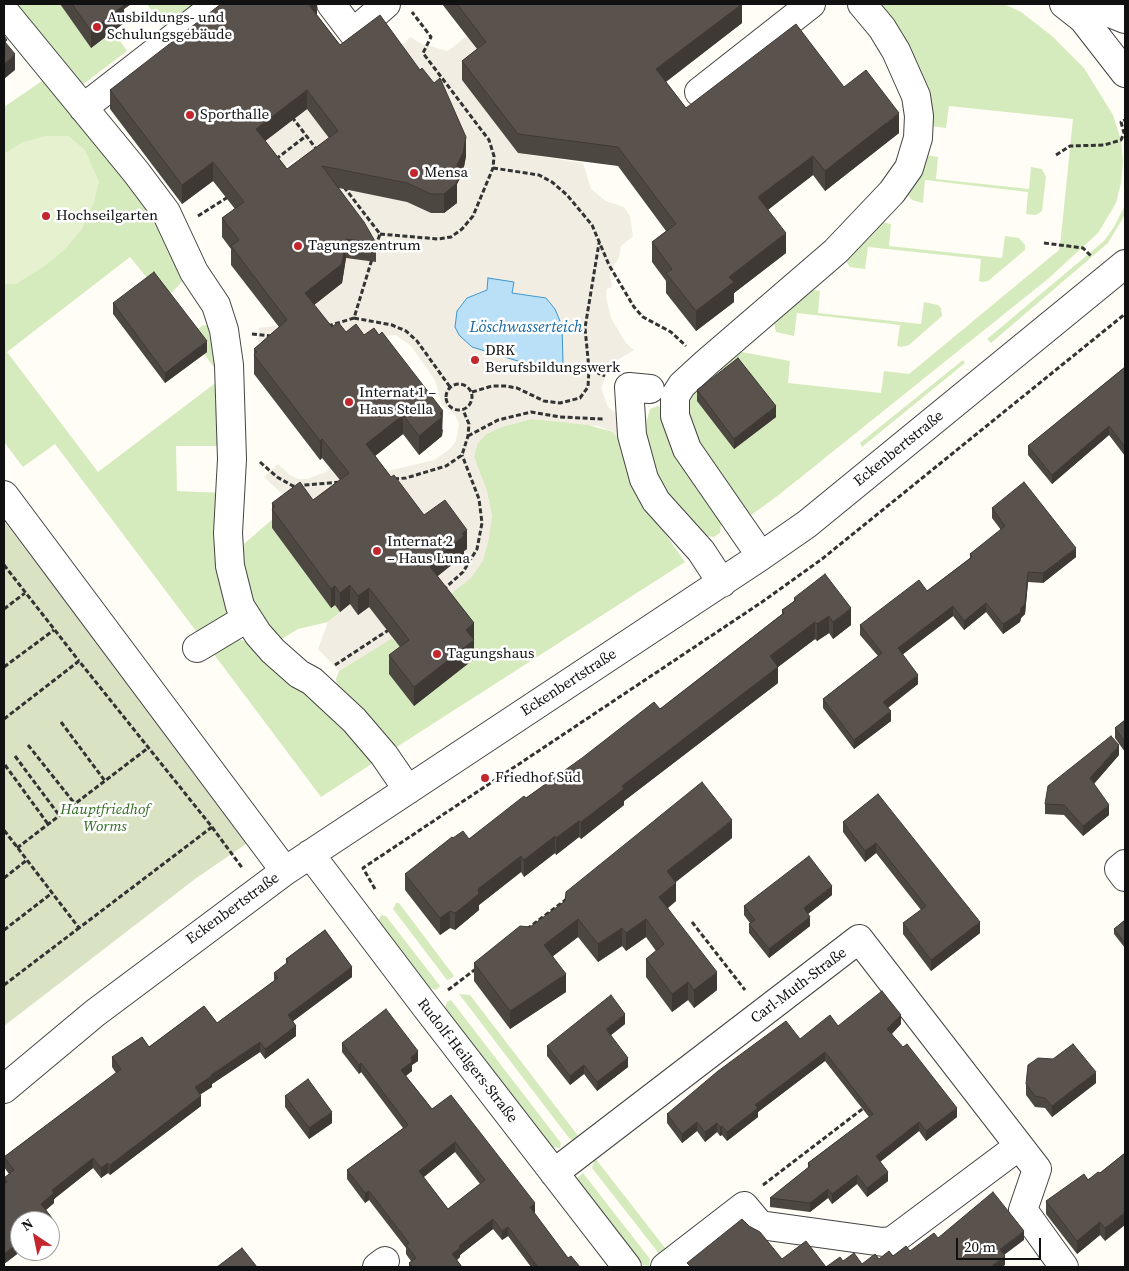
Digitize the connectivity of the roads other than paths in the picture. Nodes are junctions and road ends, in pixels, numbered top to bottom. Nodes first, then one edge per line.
1 (217, 4) edge
2 (331, 4) edge
3 (811, 4) edge
4 (862, 4) edge
5 (1064, 4) edge
6 (1088, 4) edge
7 (398, 7) edge
8 (4, 11) edge
9 (1125, 19) edge
10 (1125, 73) edge
11 (699, 92) dead end
12 (83, 108) junction
13 (1125, 264) edge
14 (650, 389) dead end
15 (4, 495) edge
16 (761, 556) junction
17 (722, 583) junction
18 (247, 618) junction
19 (197, 648) dead end
20 (408, 790) junction
21 (310, 854) junction
22 (1125, 864) edge
23 (285, 871) junction
24 (1125, 877) edge
25 (4, 1089) edge
26 (1019, 1146) junction
27 (554, 1173) junction
28 (627, 1267) edge
29 (665, 1267) edge
30 (1064, 1267) edge

1 - 12 street
2 - 7 street
3 - 11 street
4 - 16 street
5 - 10 street
6 - 9 street
8 - 12 street
12 - 18 street
13 - 16 street, Eckenbertstraße
14 - 17 street
15 - 23 street
16 - 17 street, Eckenbertstraße
17 - 20 street, Eckenbertstraße
18 - 19 street
18 - 20 street
20 - 21 street, Eckenbertstraße
21 - 23 street, Eckenbertstraße
21 - 27 street, Rudolf-Heilgers-Straße
22 - 24 street
23 - 25 street, Eckenbertstraße
26 - 27 street, Carl-Muth-Straße
26 - 29 street
26 - 30 street, Carl-Muth-Straße
27 - 28 street, Rudolf-Heilgers-Straße

